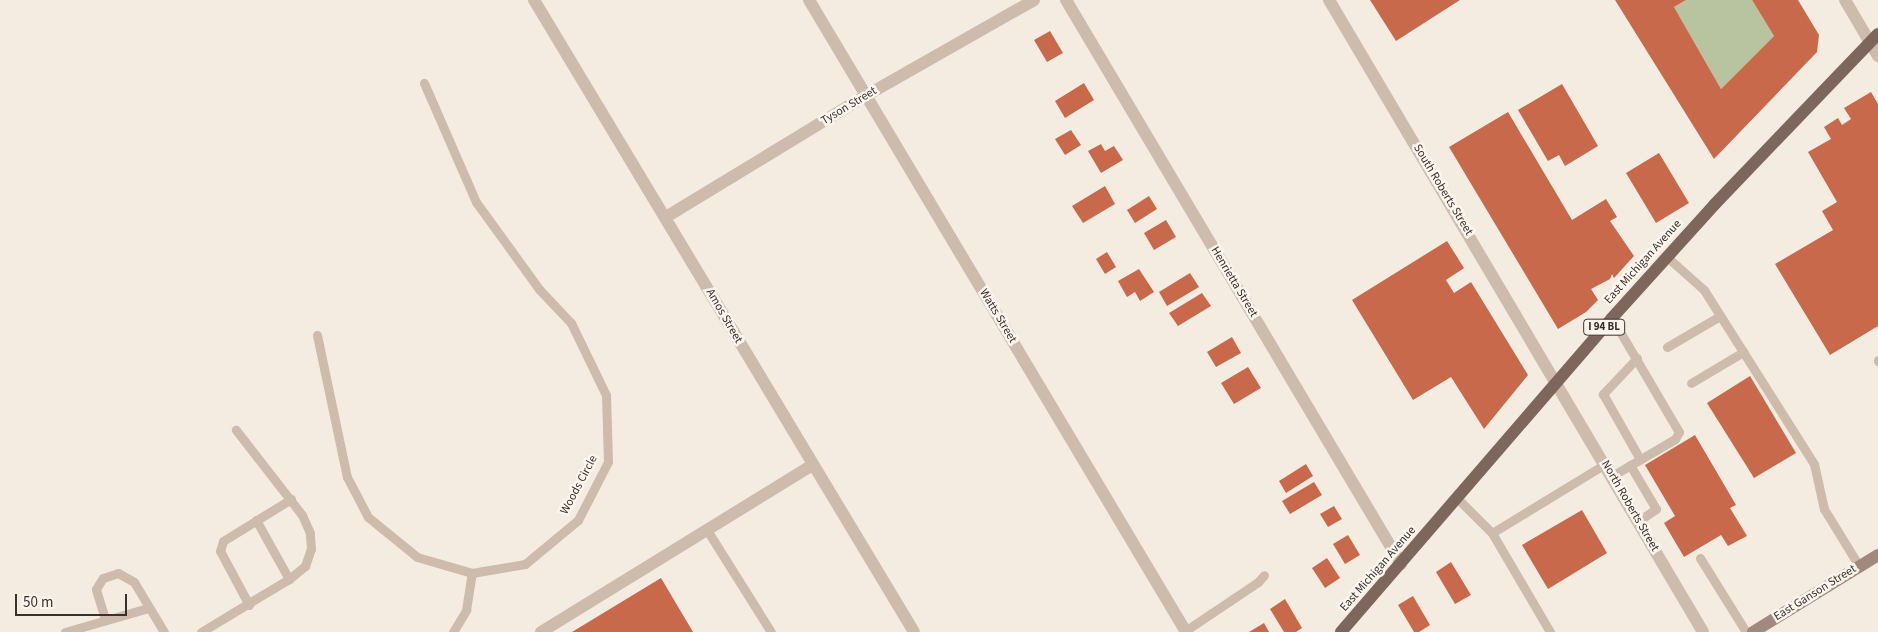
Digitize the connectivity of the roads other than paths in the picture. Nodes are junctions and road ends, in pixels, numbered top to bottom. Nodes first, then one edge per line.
1 (534, 0) edge
2 (809, 0) edge
3 (1034, 0) edge
4 (1066, 0) edge
5 (1329, 0) edge
6 (1845, 0) edge
7 (1874, 38) edge
8 (1878, 56) edge
9 (424, 82) dead end
10 (867, 95) junction
11 (666, 217) junction
12 (1667, 257) junction
13 (1720, 316) junction
14 (1612, 318) junction
15 (317, 335) dead end
16 (1667, 347) dead end
17 (1743, 352) junction
18 (1637, 358) junction
19 (1556, 380) junction
20 (1691, 383) dead end
21 (236, 430) dead end
22 (1640, 460) junction
23 (1605, 464) junction
24 (1630, 465) junction
25 (811, 466) junction
26 (1612, 476) junction
27 (1457, 498) junction
28 (291, 499) junction
29 (256, 520) junction
30 (1638, 521) junction
31 (707, 530) junction
32 (1492, 533) junction
33 (1878, 555) edge
34 (1700, 558) dead end
35 (1401, 564) junction
36 (1859, 566) junction
37 (472, 573) junction
38 (1264, 575) dead end
39 (289, 579) junction
40 (248, 604) junction
41 (148, 608) junction
42 (105, 619) junction
43 (65, 632) edge
44 (164, 632) edge
45 (201, 632) edge
46 (453, 632) edge
47 (541, 632) edge
48 (770, 632) edge
49 (914, 632) edge
50 (1185, 632) edge
51 (1341, 632) edge
52 (1550, 632) edge
53 (1703, 632) edge
54 (1746, 632) edge
55 (1753, 632) edge

1 - 11 street, Amos Street
2 - 10 street, Watts Street
3 - 10 street, Tyson Street
4 - 35 street, Henrietta Street
5 - 19 street, South Roberts Street
6 - 7 street
7 - 8 street
7 - 12 main road, East Michigan Avenue / I 94 BL
9 - 37 lane, Woods Circle
10 - 11 street, Tyson Street
10 - 50 street, Watts Street
11 - 25 street, Amos Street
12 - 13 lane
12 - 14 main road, East Michigan Avenue / I 94 BL
13 - 16 lane
13 - 17 lane
14 - 18 lane
14 - 19 main road, East Michigan Avenue / I 94 BL
15 - 37 lane, Woods Circle
17 - 20 lane
17 - 36 lane
18 - 22 lane
18 - 22 lane
19 - 23 street, North Roberts Street
19 - 27 main road, East Michigan Avenue / I 94 BL
21 - 28 lane
22 - 24 lane
23 - 26 street, North Roberts Street
23 - 32 lane
24 - 26 lane
24 - 30 lane
25 - 31 street
25 - 49 street, Amos Street
26 - 30 street, North Roberts Street
27 - 32 lane
27 - 35 main road, East Michigan Avenue / I 94 BL
28 - 29 lane
28 - 39 lane
29 - 39 lane
29 - 40 lane
30 - 53 street, North Roberts Street
31 - 47 street
31 - 48 lane
32 - 52 lane
33 - 36 street, East Ganson Street
34 - 54 lane
35 - 51 main road, East Michigan Avenue / I 94 BL
36 - 55 street, East Ganson Street
37 - 46 lane
38 - 50 lane
39 - 40 lane
40 - 45 lane
41 - 42 lane
41 - 42 lane
41 - 44 lane
42 - 43 lane

